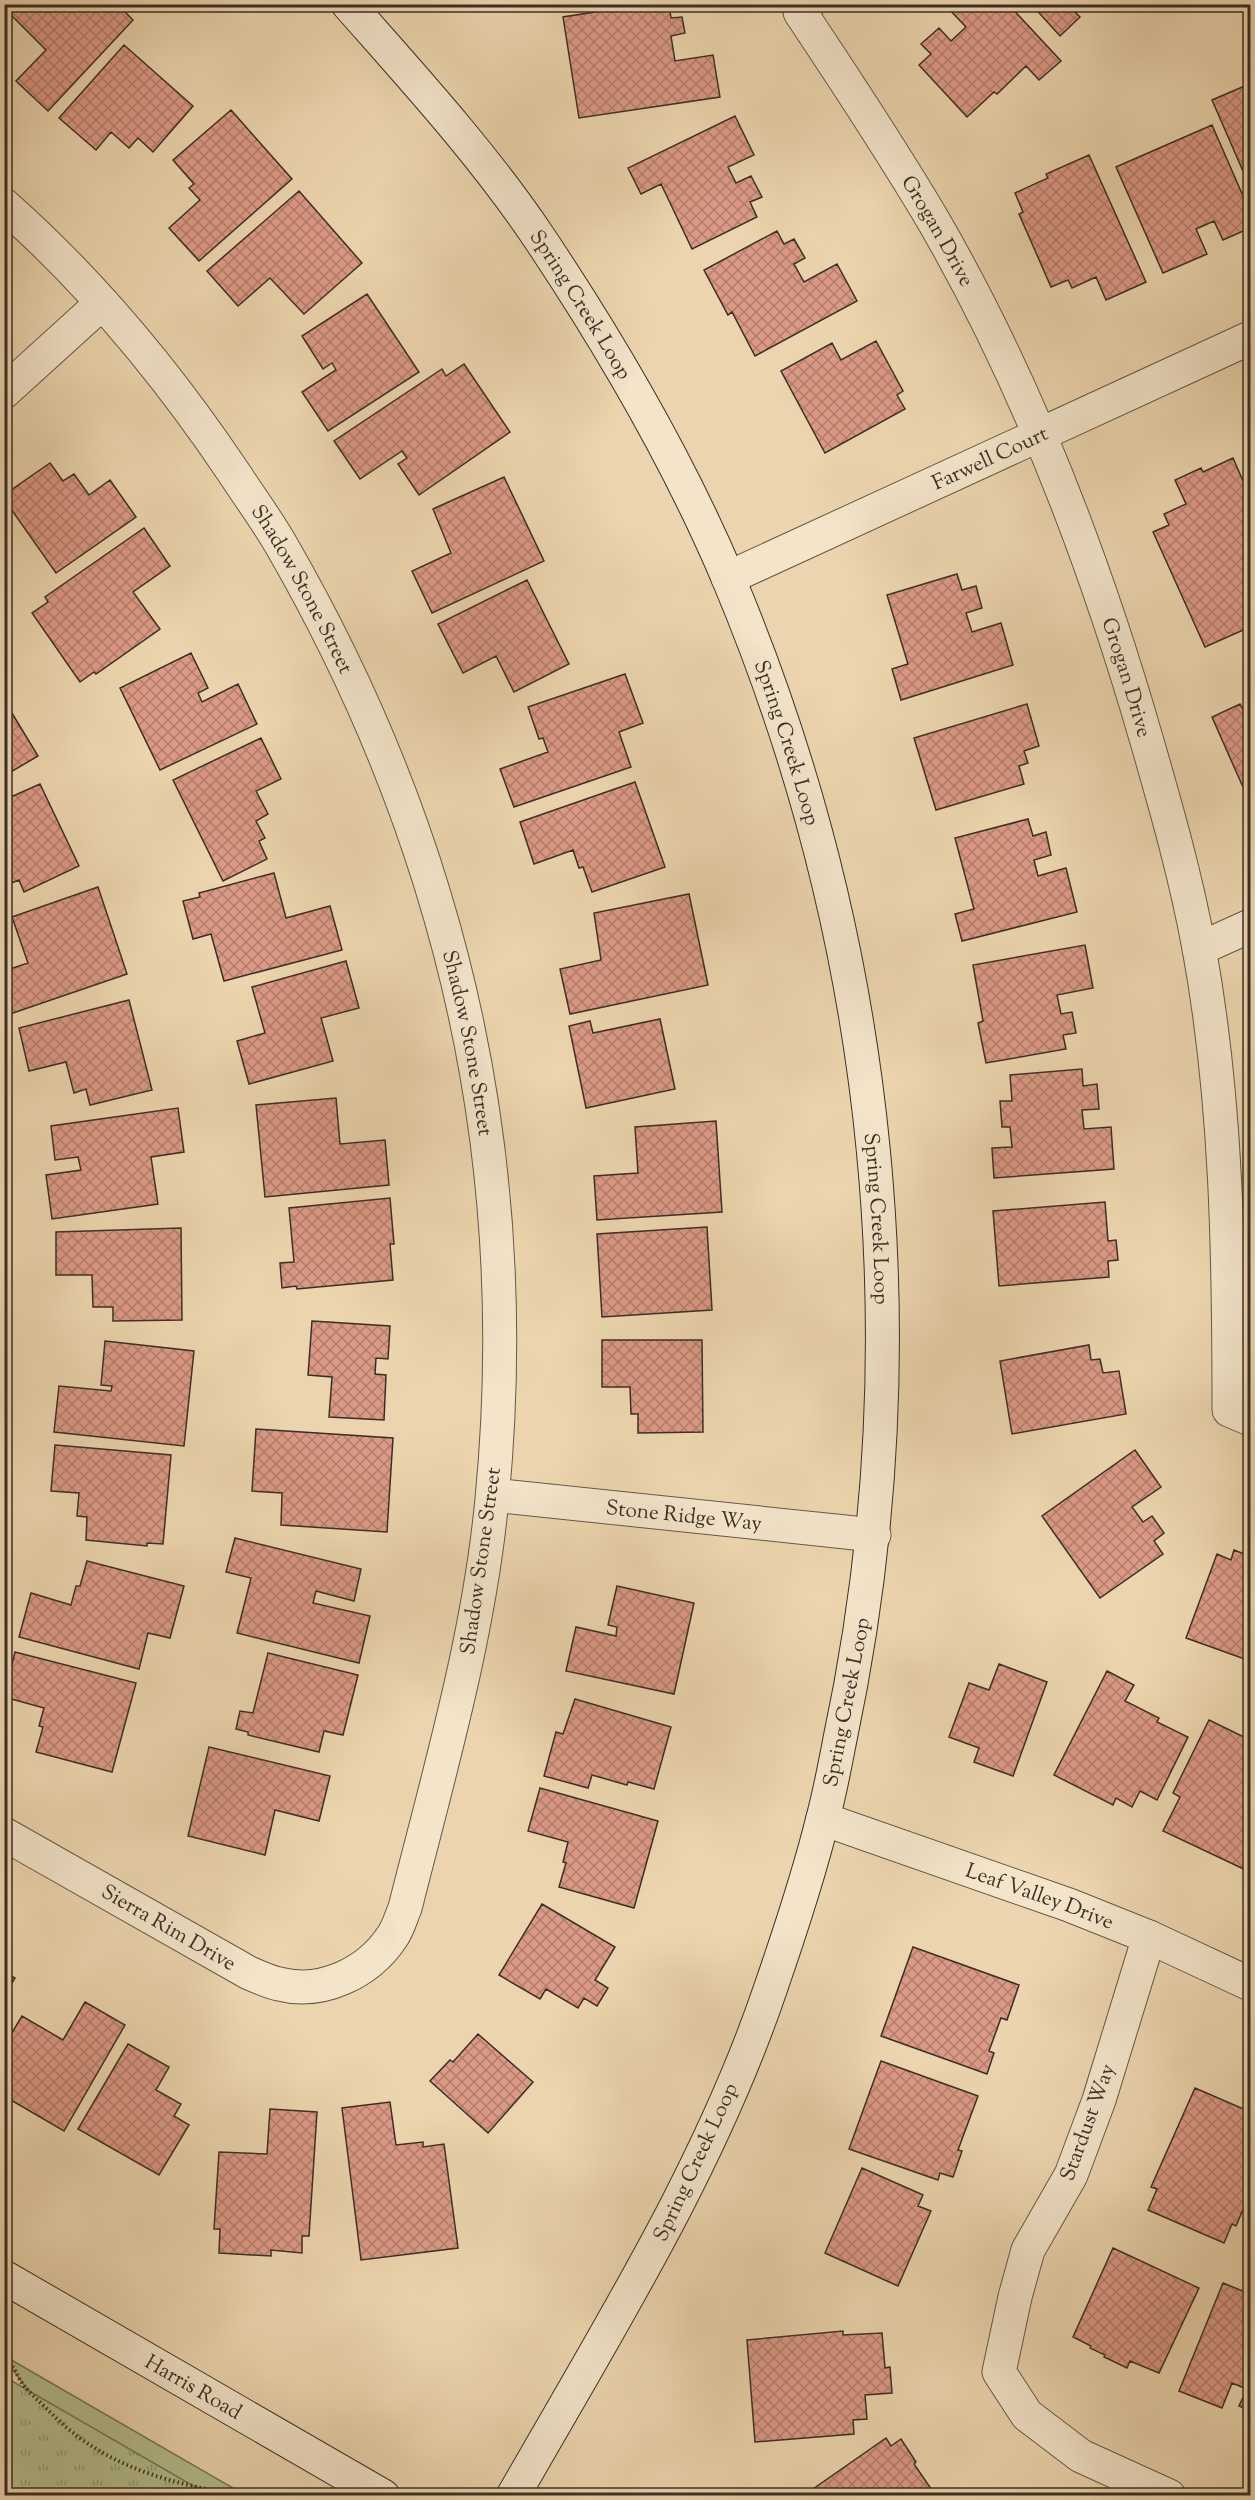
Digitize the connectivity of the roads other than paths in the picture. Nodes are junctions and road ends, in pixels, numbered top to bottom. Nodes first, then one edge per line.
1 (348, 4) edge
2 (804, 8) edge
3 (4, 205) edge
4 (102, 303) junction
5 (1251, 338) edge
6 (4, 392) edge
7 (1040, 434) junction
8 (728, 578) junction
9 (1251, 926) edge
10 (1199, 949) junction
11 (1240, 1415) edge
12 (493, 1495) junction
13 (874, 1535) junction
14 (823, 1819) junction
15 (4, 1834) edge
16 (1149, 1937) junction
17 (343, 1979) joint
18 (1251, 1984) edge
19 (4, 2277) edge
20 (383, 2496) edge
21 (513, 2496) edge
22 (1169, 2496) edge

1 - 8 street, Spring Creek Loop
2 - 7 street, Grogan Drive
3 - 4 street, Shadow Stone Street
4 - 6 street
4 - 12 street, Shadow Stone Street
5 - 7 street, Farwell Court
7 - 8 street, Farwell Court
7 - 10 street, Grogan Drive
8 - 13 street, Spring Creek Loop
9 - 10 street
10 - 11 street, Grogan Drive
12 - 13 street, Stone Ridge Way
12 - 17 street, Shadow Stone Street
13 - 14 street, Spring Creek Loop
14 - 16 street, Leaf Valley Drive
14 - 21 street, Spring Creek Loop
15 - 17 street, Sierra Rim Drive
16 - 18 street, Leaf Valley Drive
16 - 22 street, Stardust Way
19 - 20 street, Harris Road

